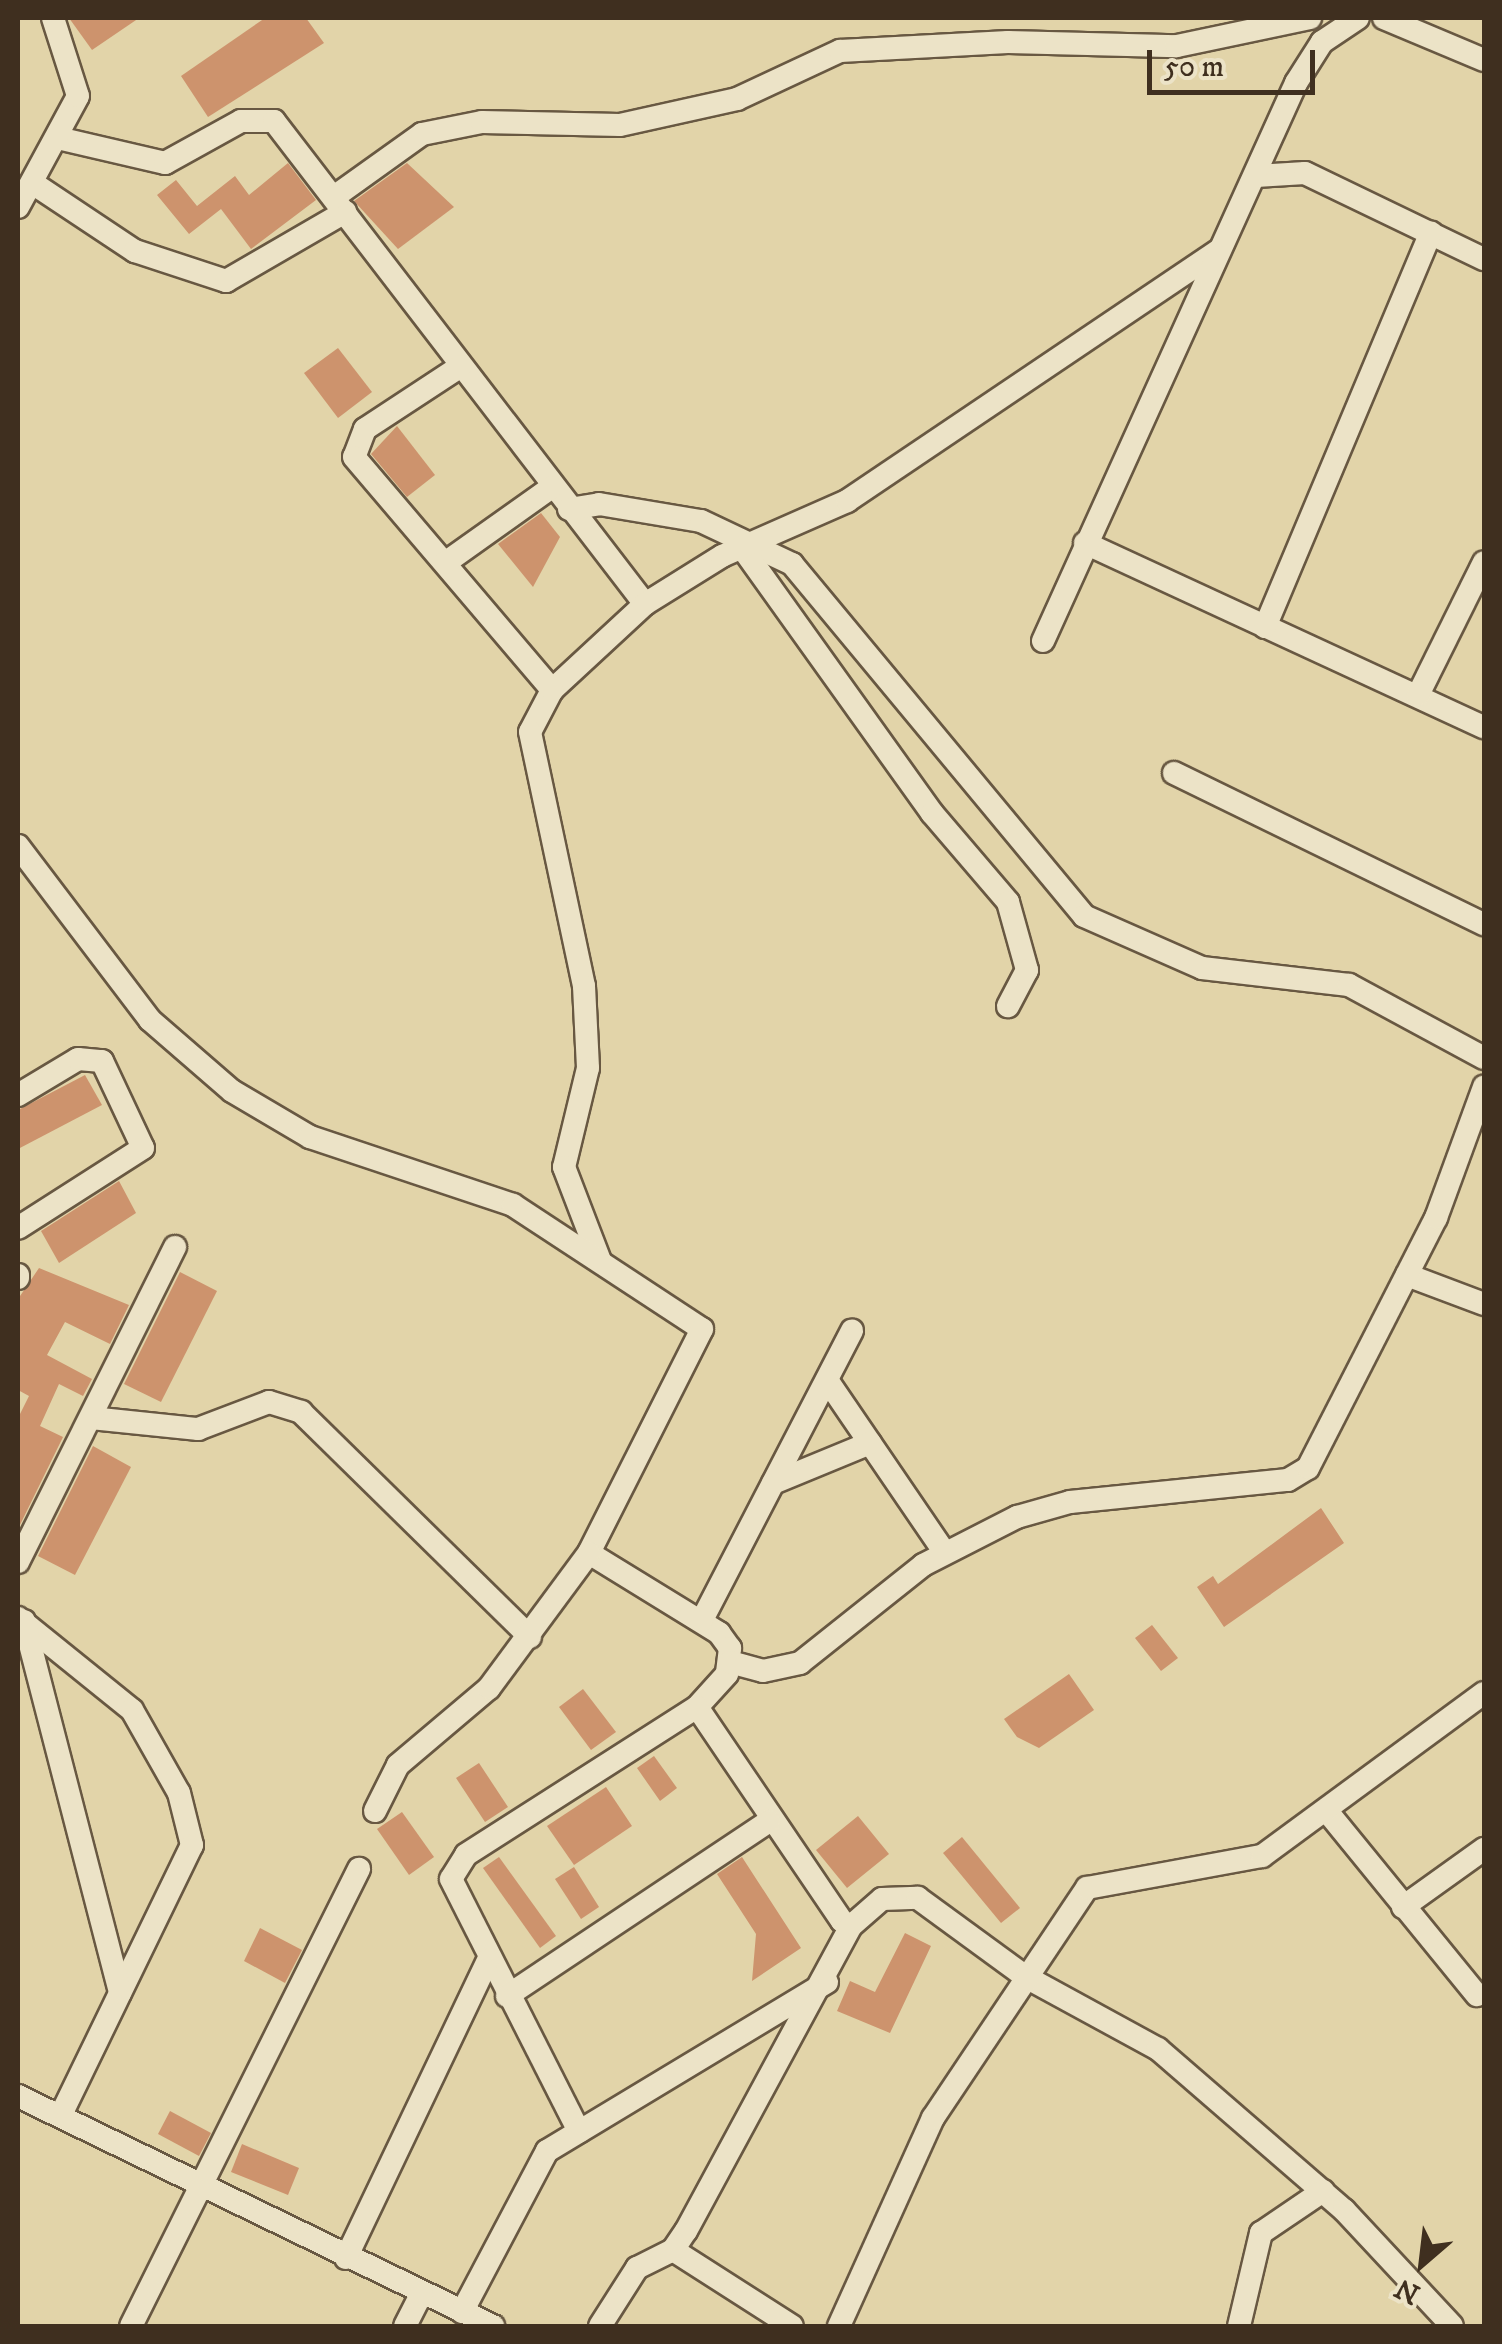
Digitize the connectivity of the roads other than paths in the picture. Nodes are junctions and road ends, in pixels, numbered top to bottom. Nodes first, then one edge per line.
1 (53, 18) edge
2 (1310, 18) edge
3 (1358, 18) edge
4 (1384, 18) edge
5 (1484, 60) edge
6 (62, 139) junction
7 (1256, 176) junction
8 (37, 186) junction
9 (340, 205) junction
10 (18, 208) edge
11 (1430, 234) junction
12 (1224, 245) junction
13 (1484, 259) edge
14 (461, 366) junction
15 (552, 486) junction
16 (569, 509) junction
17 (1085, 543) junction
18 (750, 546) junction
19 (1484, 562) edge
20 (444, 563) junction
21 (645, 604) junction
22 (1266, 627) junction
23 (1043, 641) dead end
24 (552, 690) junction
25 (1418, 695) junction
26 (1484, 727) edge
27 (1174, 772) dead end
28 (18, 846) edge
29 (1484, 924) edge
30 (1008, 1006) dead end
31 (1484, 1058) edge
32 (1484, 1087) edge
33 (18, 1095) edge
34 (18, 1228) edge
35 (175, 1247) dead end
36 (602, 1264) junction
37 (1407, 1275) junction
38 (1484, 1304) edge
39 (852, 1332) dead end
40 (826, 1380) junction
41 (92, 1418) junction
42 (870, 1443) junction
43 (773, 1483) junction
44 (589, 1553) junction
45 (945, 1554) junction
46 (18, 1562) edge
47 (20, 1620) edge
48 (702, 1620) junction
49 (530, 1636) junction
50 (730, 1662) junction
51 (1484, 1693) edge
52 (697, 1708) junction
53 (1326, 1810) junction
54 (376, 1812) dead end
55 (769, 1820) junction
56 (1484, 1849) edge
57 (359, 1868) dead end
58 (1402, 1907) junction
59 (851, 1926) junction
60 (488, 1960) junction
61 (1026, 1977) junction
62 (827, 1982) junction
63 (120, 1993) junction
64 (1477, 1995) dead end
65 (506, 1996) junction
66 (18, 2096) edge
67 (62, 2113) junction
68 (579, 2130) junction
69 (203, 2190) junction
70 (1322, 2191) junction
71 (674, 2250) junction
72 (346, 2258) junction
73 (422, 2292) junction
74 (462, 2312) junction
75 (130, 2326) edge
76 (406, 2326) edge
77 (493, 2326) edge
78 (600, 2326) edge
79 (792, 2326) edge
80 (840, 2326) edge
81 (1239, 2326) edge
82 (1452, 2326) edge

1 - 6 street
2 - 9 street
3 - 7 street
4 - 5 street
6 - 8 street
6 - 9 street
7 - 11 street
7 - 12 street
8 - 9 street
8 - 10 street
9 - 14 street
11 - 13 street
11 - 22 street
12 - 17 street
12 - 18 street
14 - 15 street
14 - 20 street
15 - 16 street
15 - 20 street
16 - 18 street
16 - 21 street
17 - 22 street
17 - 23 street
18 - 21 street
18 - 30 street
18 - 31 street
19 - 25 street
20 - 24 street
21 - 24 street
22 - 25 street
24 - 36 street
25 - 26 street
27 - 29 street
28 - 36 street
32 - 37 street
33 - 34 street
35 - 41 street
36 - 44 street
37 - 38 street
37 - 45 street
39 - 40 street
40 - 42 street
40 - 43 street
41 - 46 street
41 - 49 street
42 - 43 street
42 - 45 street
43 - 48 street
44 - 48 street
44 - 49 street
45 - 50 street
47 - 63 street
47 - 63 street
48 - 50 street
49 - 54 street
50 - 52 street
51 - 53 street
52 - 55 street
52 - 60 street
53 - 58 street
53 - 61 street
55 - 59 street
55 - 65 street
56 - 58 street
57 - 69 street
58 - 64 street
59 - 61 street
59 - 62 street
60 - 65 street
60 - 72 street
61 - 70 street
61 - 80 street
62 - 68 street
62 - 71 street
63 - 67 street
65 - 68 street
66 - 67 street
67 - 69 street
68 - 74 street
69 - 72 street
69 - 75 street
70 - 81 street
70 - 82 street
71 - 78 street
71 - 79 street
72 - 73 street
73 - 74 street
73 - 76 street
74 - 77 street

